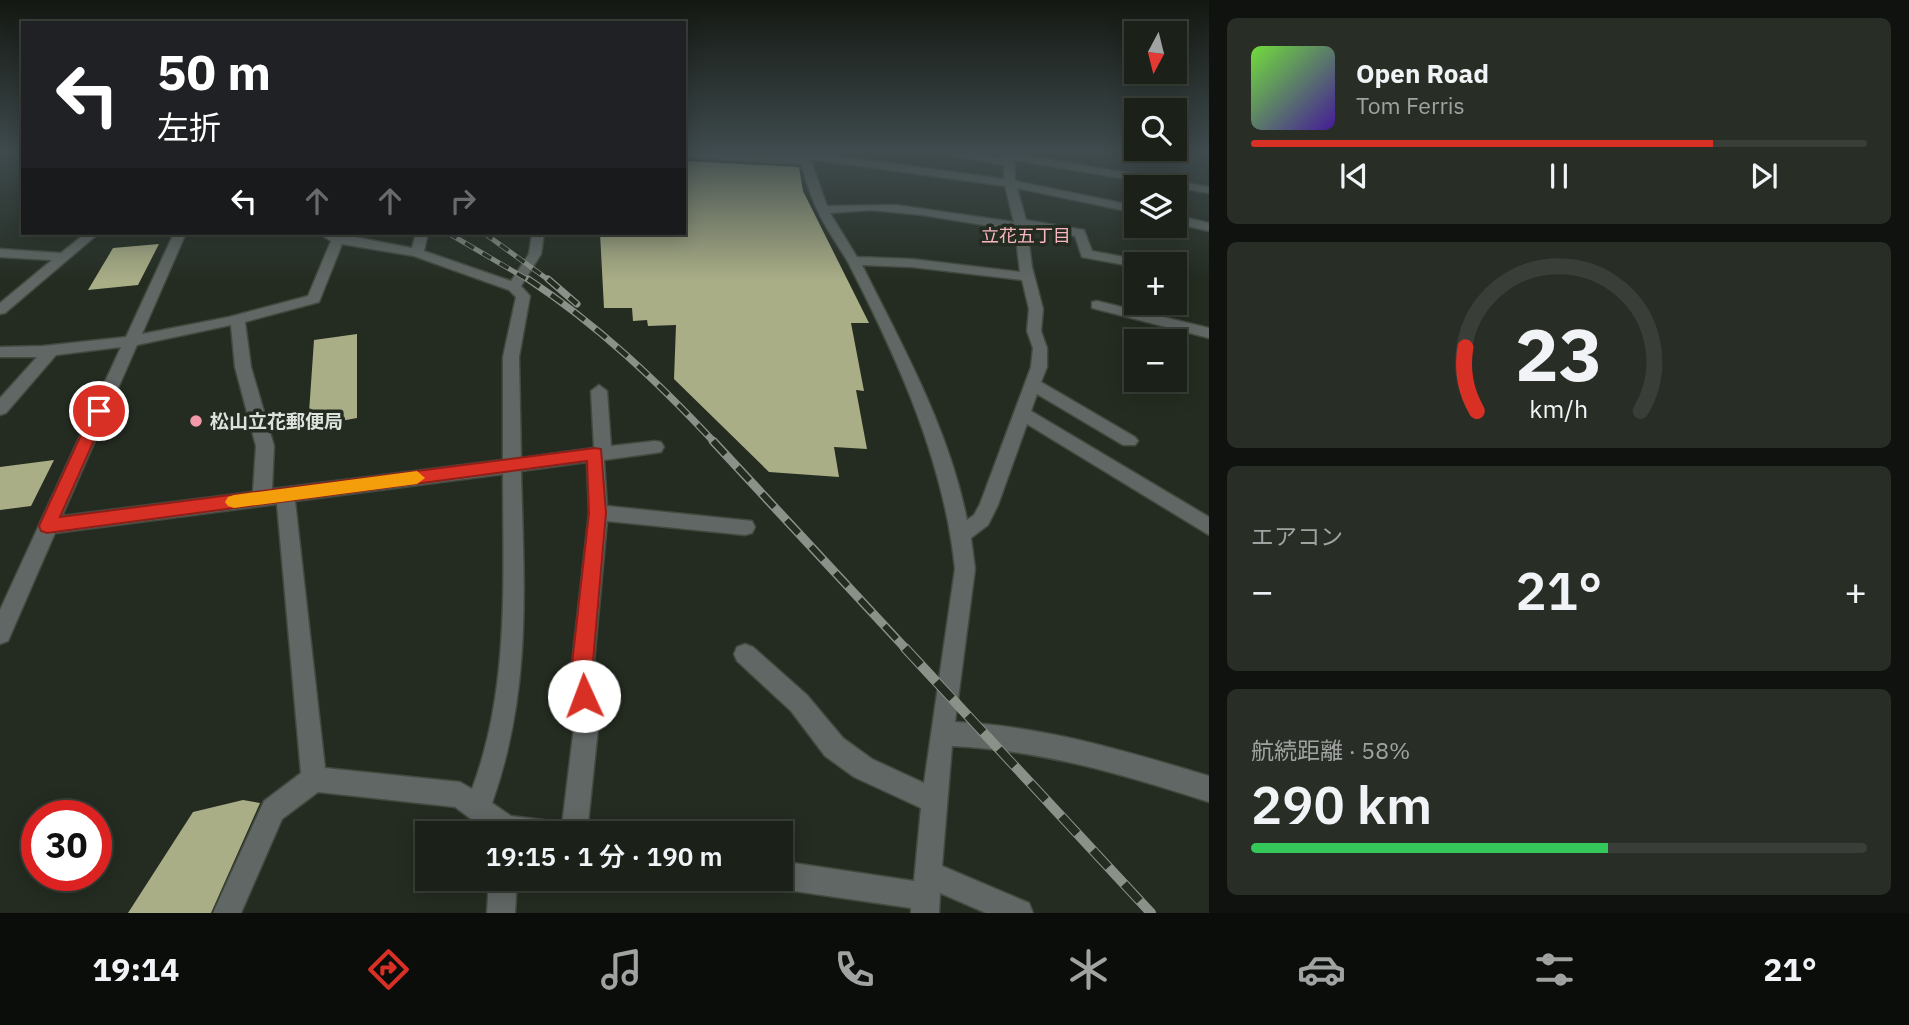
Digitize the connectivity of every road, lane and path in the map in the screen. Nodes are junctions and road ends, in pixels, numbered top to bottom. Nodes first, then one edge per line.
1 (817, 196) edge
2 (1013, 196) edge
3 (1069, 196) edge
4 (1124, 207) edge
5 (822, 210) junction
6 (1187, 222) edge
7 (1021, 225) junction
8 (1209, 227) edge
9 (91, 235) edge
10 (179, 235) edge
11 (422, 235) edge
12 (538, 235) edge
13 (331, 236) edge
14 (0, 253) edge
15 (417, 253) junction
16 (64, 257) junction
17 (854, 261) junction
18 (1124, 261) edge
19 (1027, 277) junction
20 (514, 287) junction
21 (1097, 305) dead end
22 (0, 310) edge
23 (238, 321) junction
24 (1209, 333) edge
25 (131, 342) junction
26 (51, 351) junction
27 (0, 352) edge
28 (1033, 384) junction
29 (599, 391) dead end
30 (0, 408) edge
31 (1023, 413) junction
32 (1129, 441) dead end
33 (655, 447) dead end
34 (599, 453) junction
35 (511, 464) junction
36 (273, 496) junction
37 (598, 513) junction
38 (47, 526) junction
39 (745, 527) dead end
40 (1209, 527) edge
41 (961, 535) junction
42 (0, 635) edge
43 (745, 654) dead end
44 (942, 733) junction
45 (314, 779) junction
46 (1209, 789) edge
47 (935, 801) junction
48 (478, 808) junction
49 (494, 821) edge
50 (575, 821) edge
51 (793, 877) edge
52 (502, 891) edge
53 (927, 894) edge
54 (228, 913) edge
55 (501, 913) edge
56 (1019, 913) edge

1 - 5 street
2 - 7 street
3 - 4 street
5 - 7 street
5 - 17 street
6 - 8 street
7 - 18 street
7 - 19 street
9 - 16 street
10 - 25 street
11 - 15 street
12 - 20 street
13 - 15 street
13 - 23 street
14 - 16 street
15 - 20 street
16 - 22 street
17 - 19 street
17 - 41 street
19 - 28 street
20 - 35 street
21 - 24 street
23 - 25 street
23 - 36 street
25 - 26 street
25 - 38 street
26 - 27 street
26 - 30 street
28 - 31 street
28 - 32 street
29 - 34 street
31 - 40 street
31 - 41 street
33 - 34 street
34 - 35 street
34 - 37 street
35 - 36 street
35 - 48 street
36 - 38 street
36 - 45 street
37 - 39 street
37 - 50 street
38 - 42 street
41 - 44 street
43 - 47 street
44 - 46 street
44 - 47 street
45 - 48 street
45 - 54 street
47 - 53 street
48 - 49 street
51 - 53 street
52 - 55 street
53 - 56 street

